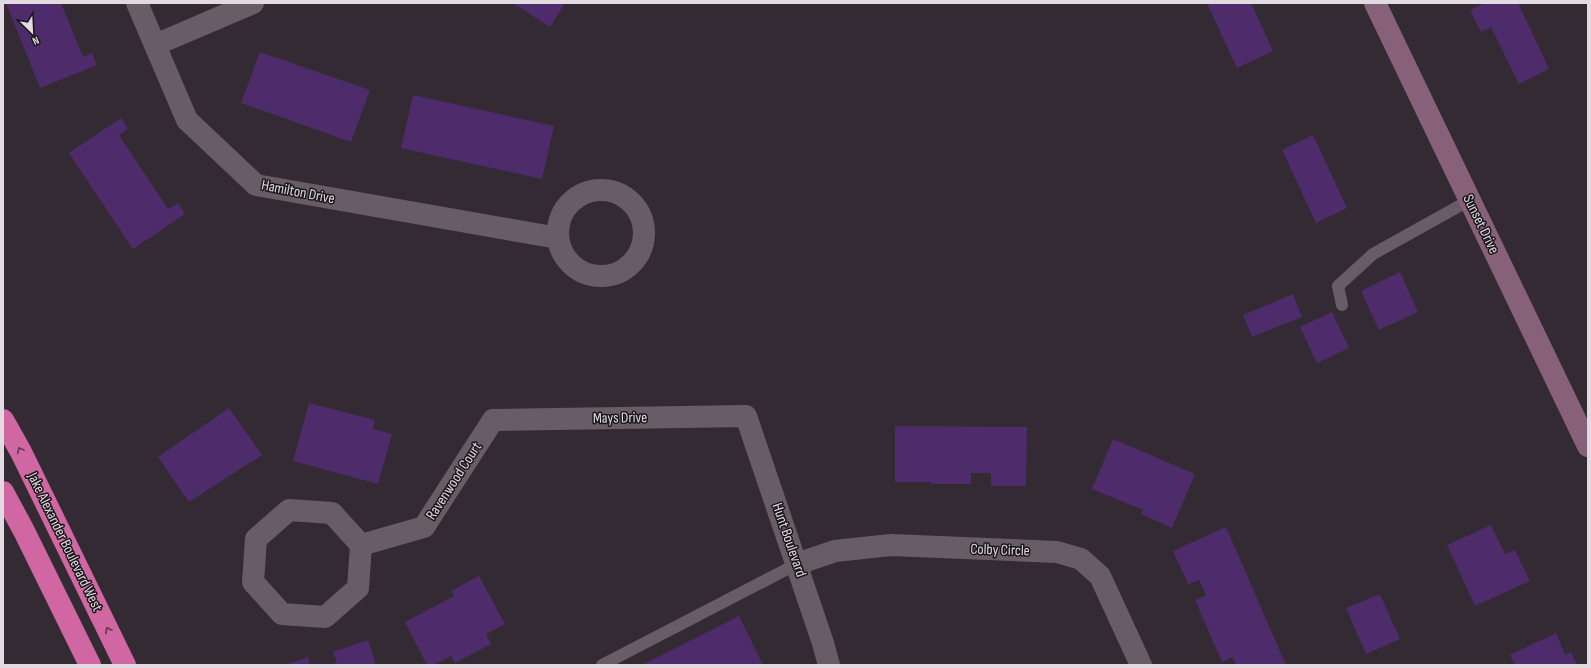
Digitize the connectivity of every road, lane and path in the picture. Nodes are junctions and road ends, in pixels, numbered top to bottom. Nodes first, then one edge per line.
1 (137, 3) edge
2 (253, 3) edge
3 (1375, 3) edge
4 (155, 45) junction
5 (1470, 200) junction
6 (558, 238) dead end
7 (1342, 305) dead end
8 (746, 416) joint
9 (3, 420) edge
10 (493, 420) joint
11 (1588, 446) edge
12 (3, 492) edge
13 (3, 522) edge
14 (361, 545) junction
15 (797, 564) junction
16 (55, 594) junction
17 (90, 665) edge
18 (125, 665) edge
19 (602, 665) edge
20 (829, 665) edge
21 (1141, 665) edge

1 - 4 street, Hamilton Drive
2 - 4 street
3 - 5 street, Sunset Drive
4 - 6 street, Hamilton Drive
5 - 7 lane
5 - 11 street, Sunset Drive
8 - 10 street, Mays Drive
8 - 15 street, Hunt Boulevard
18 -> 9 highway, Jake Alexander Boulevard West
10 - 14 street, Ravenwood Court
12 - 16 highway
13 - 16 highway
14 - 14 street
15 - 19 lane
15 - 20 street, Hunt Boulevard
15 - 21 street, Colby Circle
16 - 17 highway

